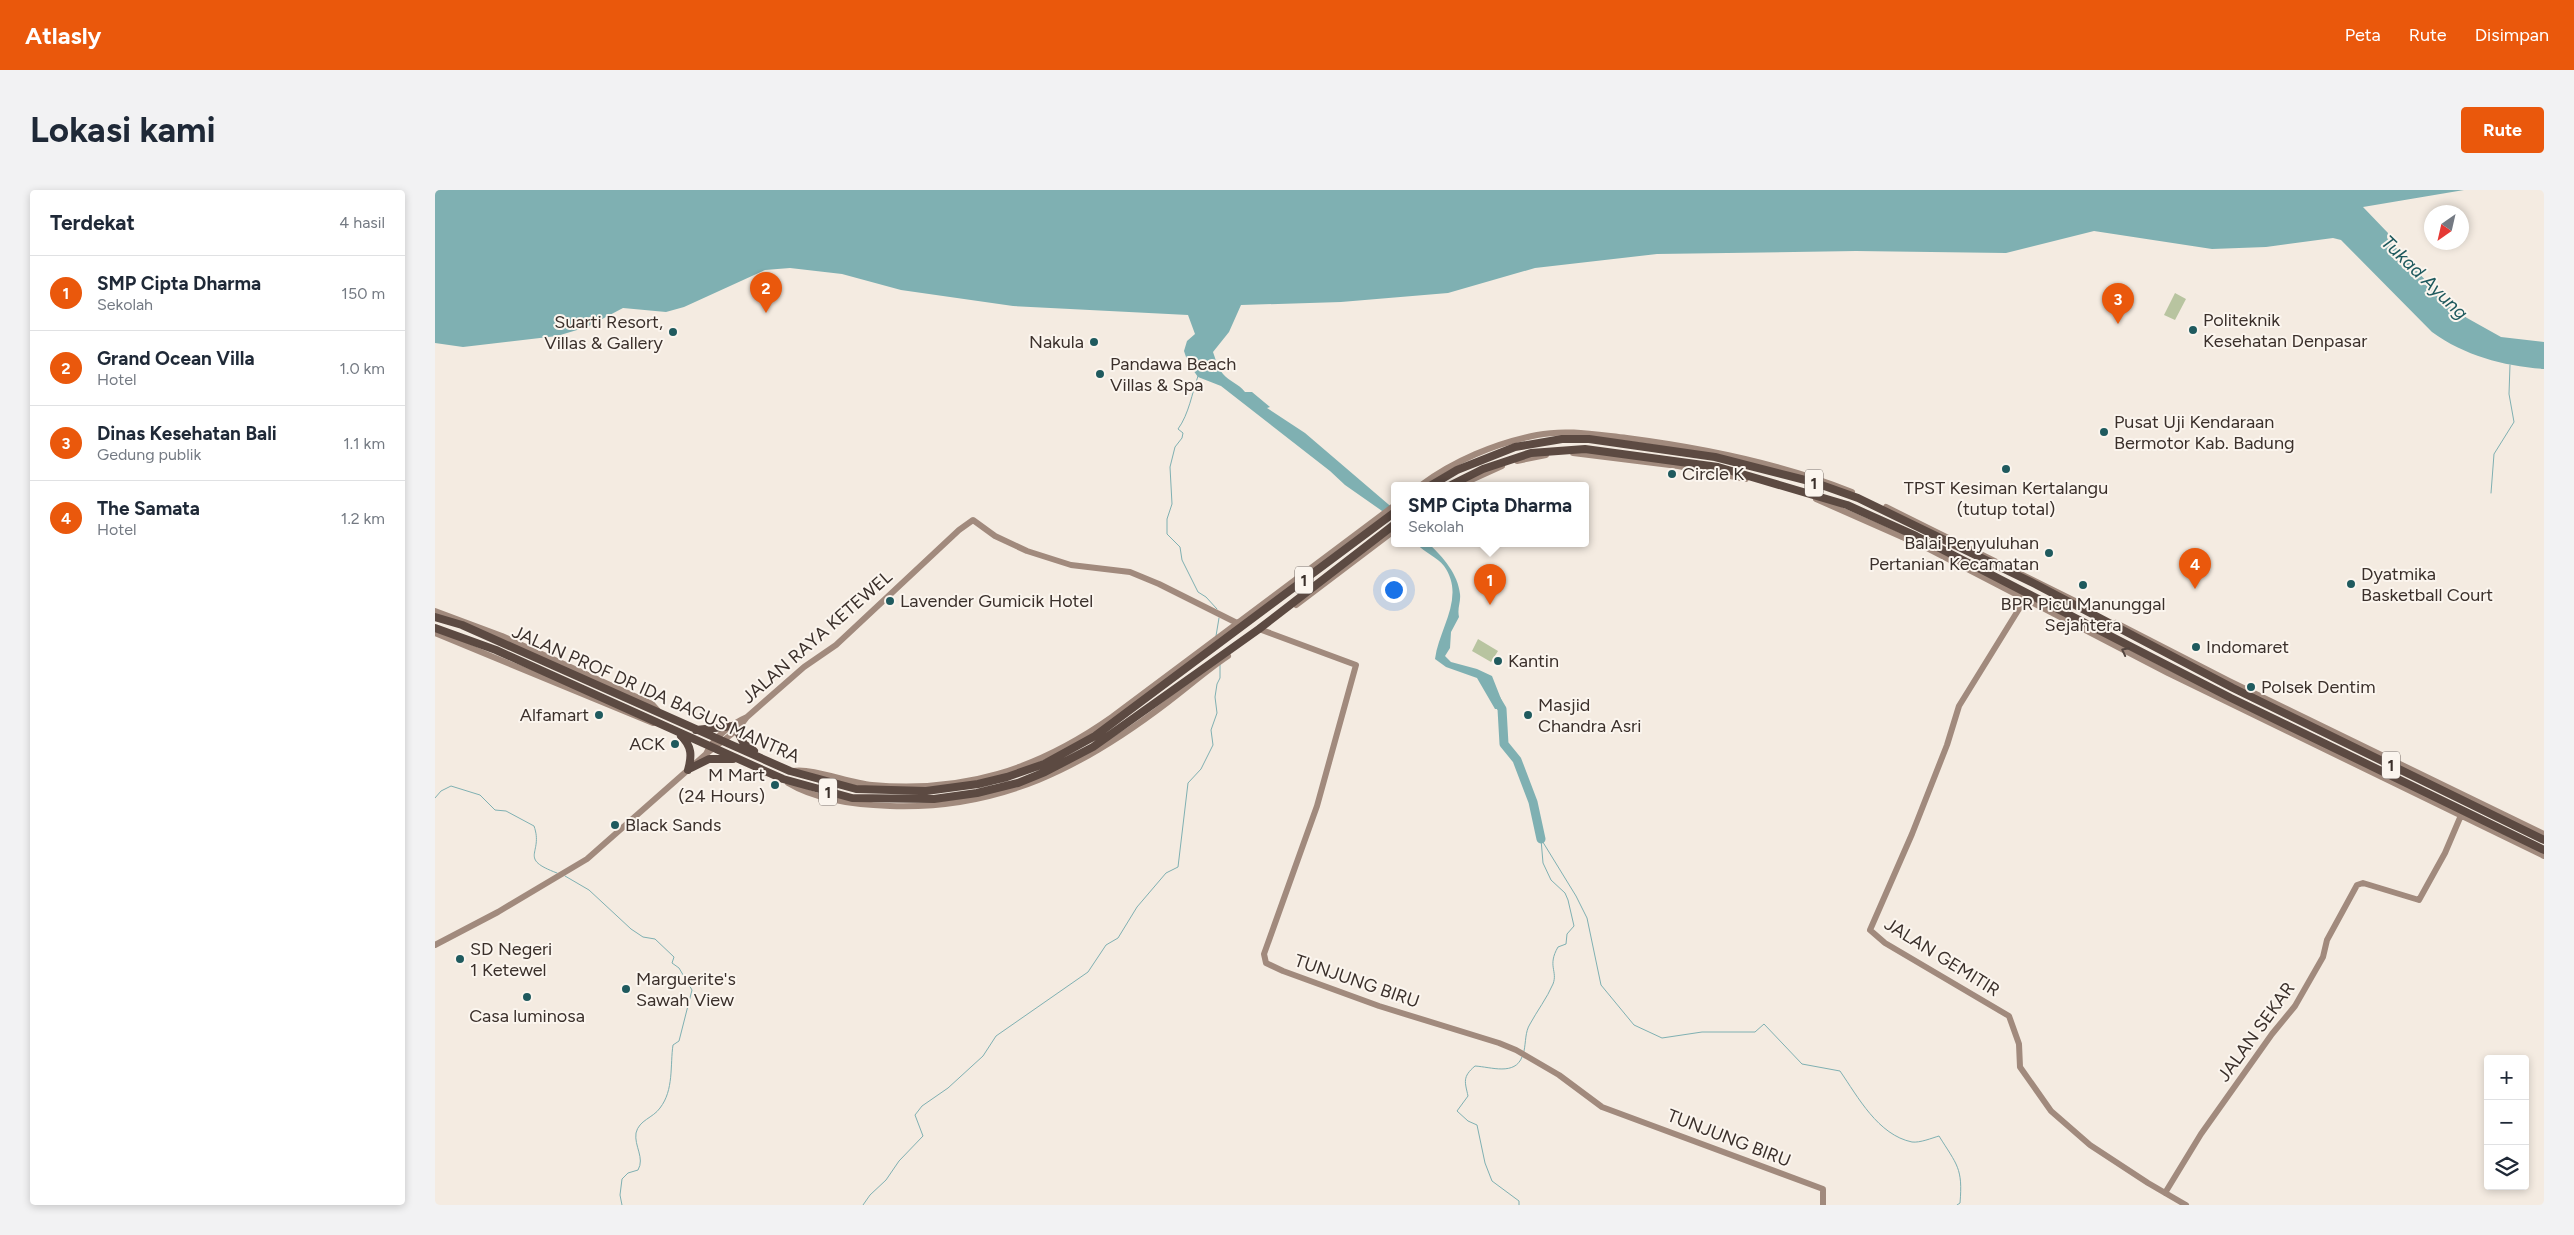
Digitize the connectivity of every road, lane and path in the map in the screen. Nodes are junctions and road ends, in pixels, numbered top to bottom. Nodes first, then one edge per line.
1 (1646, 444) junction
2 (1480, 457) junction
3 (1641, 458) junction
4 (1426, 482) edge
5 (1437, 482) edge
6 (1457, 482) edge
7 (1467, 482) edge
8 (1391, 509) edge
9 (1391, 514) edge
10 (1382, 518) junction
11 (1391, 528) edge
12 (1391, 529) edge
13 (1358, 540) junction
14 (1363, 548) junction
15 (1338, 550) junction
16 (2027, 595) junction
17 (435, 611) edge
18 (435, 617) edge
19 (1237, 623) junction
20 (435, 628) edge
21 (1260, 630) junction
22 (435, 633) edge
23 (1221, 639) junction
24 (1211, 646) junction
25 (1217, 661) junction
26 (2170, 670) junction
27 (2265, 704) junction
28 (660, 713) junction
29 (2262, 713) junction
30 (1124, 721) junction
31 (657, 723) junction
32 (735, 728) junction
33 (672, 730) junction
34 (694, 730) junction
35 (720, 740) junction
36 (712, 747) junction
37 (2351, 761) junction
38 (771, 763) junction
39 (689, 769) junction
40 (766, 770) junction
41 (1031, 770) junction
42 (783, 779) junction
43 (1041, 780) junction
44 (2462, 814) junction
45 (2544, 834) edge
46 (2544, 840) edge
47 (2544, 850) edge
48 (2544, 856) edge
49 (435, 945) edge
50 (2165, 1193) junction
51 (1823, 1205) edge
52 (2186, 1205) edge

1 - 2 highway, 1
1 - 27 highway, 1
1 - 45 street
2 - 4 street
2 - 5 highway, 1
3 - 6 highway, 1
3 - 7 street
3 - 16 highway, 1
8 - 10 street
9 - 10 highway, 1
10 - 13 highway, JALAN PROF DR IDA BAGUS MANTRA / 1
10 - 15 street
11 - 14 highway, 1
12 - 21 street
13 - 14 highway
13 - 15 highway, JALAN PROF DR IDA BAGUS MANTRA / 1
14 - 21 highway, 1
15 - 19 street
15 - 23 highway, JALAN PROF DR IDA BAGUS MANTRA / 1
26 -> 16 highway, 1
16 - 50 street, JALAN GEMITIR
17 - 28 street
18 - 28 highway, JALAN PROF DR IDA BAGUS MANTRA / 1
19 - 23 street
19 - 32 street, JALAN RAYA KETEWEL
20 - 31 highway, JALAN PROF DR IDA BAGUS MANTRA / 1
21 - 25 highway, JALAN PROF DR IDA BAGUS MANTRA / 1
21 - 51 street, TUNJUNG BIRU
22 - 31 street
23 - 24 highway, JALAN PROF DR IDA BAGUS MANTRA / 1
24 - 30 highway, JALAN PROF DR IDA BAGUS MANTRA / 1
24 - 41 street
25 - 30 highway, JALAN PROF DR IDA BAGUS MANTRA / 1
25 - 43 street
26 - 29 highway, 1
26 - 37 street
27 - 29 highway
27 - 46 highway, 1
28 - 34 highway, JALAN PROF DR IDA BAGUS MANTRA / 1
29 - 37 highway, 1
30 - 41 highway, JALAN PROF DR IDA BAGUS MANTRA / 1
31 - 33 highway, JALAN PROF DR IDA BAGUS MANTRA / 1
32 - 34 highway
32 - 35 street, JALAN RAYA KETEWEL
32 - 38 highway
33 - 36 highway, JALAN PROF DR IDA BAGUS MANTRA / 1
33 - 39 highway
34 - 35 highway, JALAN PROF DR IDA BAGUS MANTRA / 1
35 - 36 street, JALAN RAYA KETEWEL
35 - 38 highway, JALAN PROF DR IDA BAGUS MANTRA / 1
36 - 39 street, JALAN RAYA KETEWEL
36 - 40 highway, JALAN PROF DR IDA BAGUS MANTRA / 1
37 - 44 highway, 1
38 - 41 highway, JALAN PROF DR IDA BAGUS MANTRA / 1
39 - 40 highway
39 - 49 street, JALAN RAYA KETEWEL
40 - 42 highway, JALAN PROF DR IDA BAGUS MANTRA / 1
41 - 42 highway, JALAN PROF DR IDA BAGUS MANTRA / 1
41 - 43 highway
42 - 43 street
44 - 47 highway, 1
44 - 48 street
44 - 50 street, JALAN SEKAR
50 - 52 street, JALAN GEMITIR

